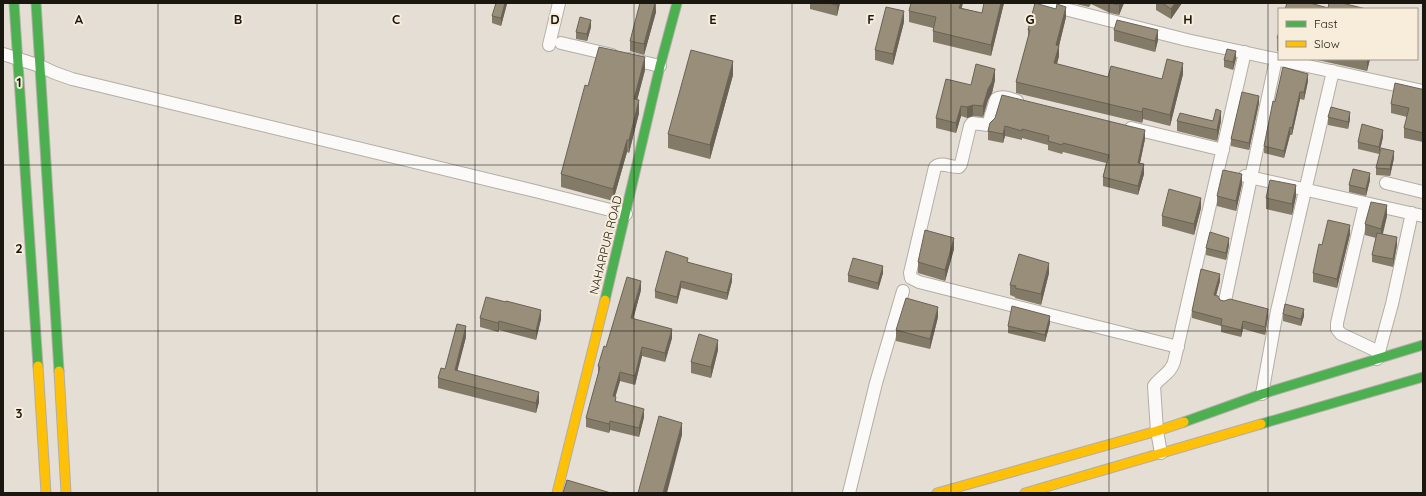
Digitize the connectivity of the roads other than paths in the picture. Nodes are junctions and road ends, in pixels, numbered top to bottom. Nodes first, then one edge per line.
1 (14, 3) edge
2 (36, 3) edge
3 (560, 3) edge
4 (677, 3) edge
5 (1041, 3) edge
6 (1245, 52) junction
7 (3, 54) edge
8 (18, 59) junction
9 (1276, 59) joint
10 (1281, 60) edge
11 (40, 66) junction
12 (660, 66) junction
13 (1333, 71) junction
14 (1423, 91) edge
15 (1029, 104) edge
16 (1118, 125) edge
17 (1223, 150) junction
18 (1217, 171) junction
19 (1252, 177) junction
20 (1386, 183) dead end
21 (1305, 189) junction
22 (1423, 192) edge
23 (1365, 203) junction
24 (626, 214) junction
25 (1418, 214) edge
26 (903, 291) dead end
27 (1225, 301) edge
28 (1423, 345) edge
29 (1178, 347) junction
30 (1378, 355) junction
31 (1423, 377) edge
32 (1262, 394) junction
33 (1157, 431) junction
34 (1161, 453) junction
35 (46, 493) edge
36 (66, 493) edge
37 (557, 493) edge
38 (849, 493) edge
39 (937, 493) edge
40 (1025, 493) edge

1 - 8 street
2 - 11 street
3 - 12 street
4 - 12 street, NAHARPUR ROAD
5 - 6 street
6 - 9 street
6 - 17 street
7 - 8 street
8 - 11 street
8 - 35 street
9 - 19 street
10 - 13 street
11 - 24 street
11 - 36 street
12 - 24 street, NAHARPUR ROAD
13 - 14 street
13 - 21 street
15 - 29 street
16 - 17 street
17 - 18 street
18 - 19 street
18 - 29 street
19 - 21 street
19 - 27 street
20 - 22 street
21 - 23 street
21 - 32 street
23 - 25 street
23 - 30 street
24 - 37 street, NAHARPUR ROAD
25 - 30 street
26 - 38 street
28 - 30 street
29 - 33 street
30 - 32 street
31 - 34 street
32 - 33 street
33 - 34 street
33 - 39 street
34 - 40 street

